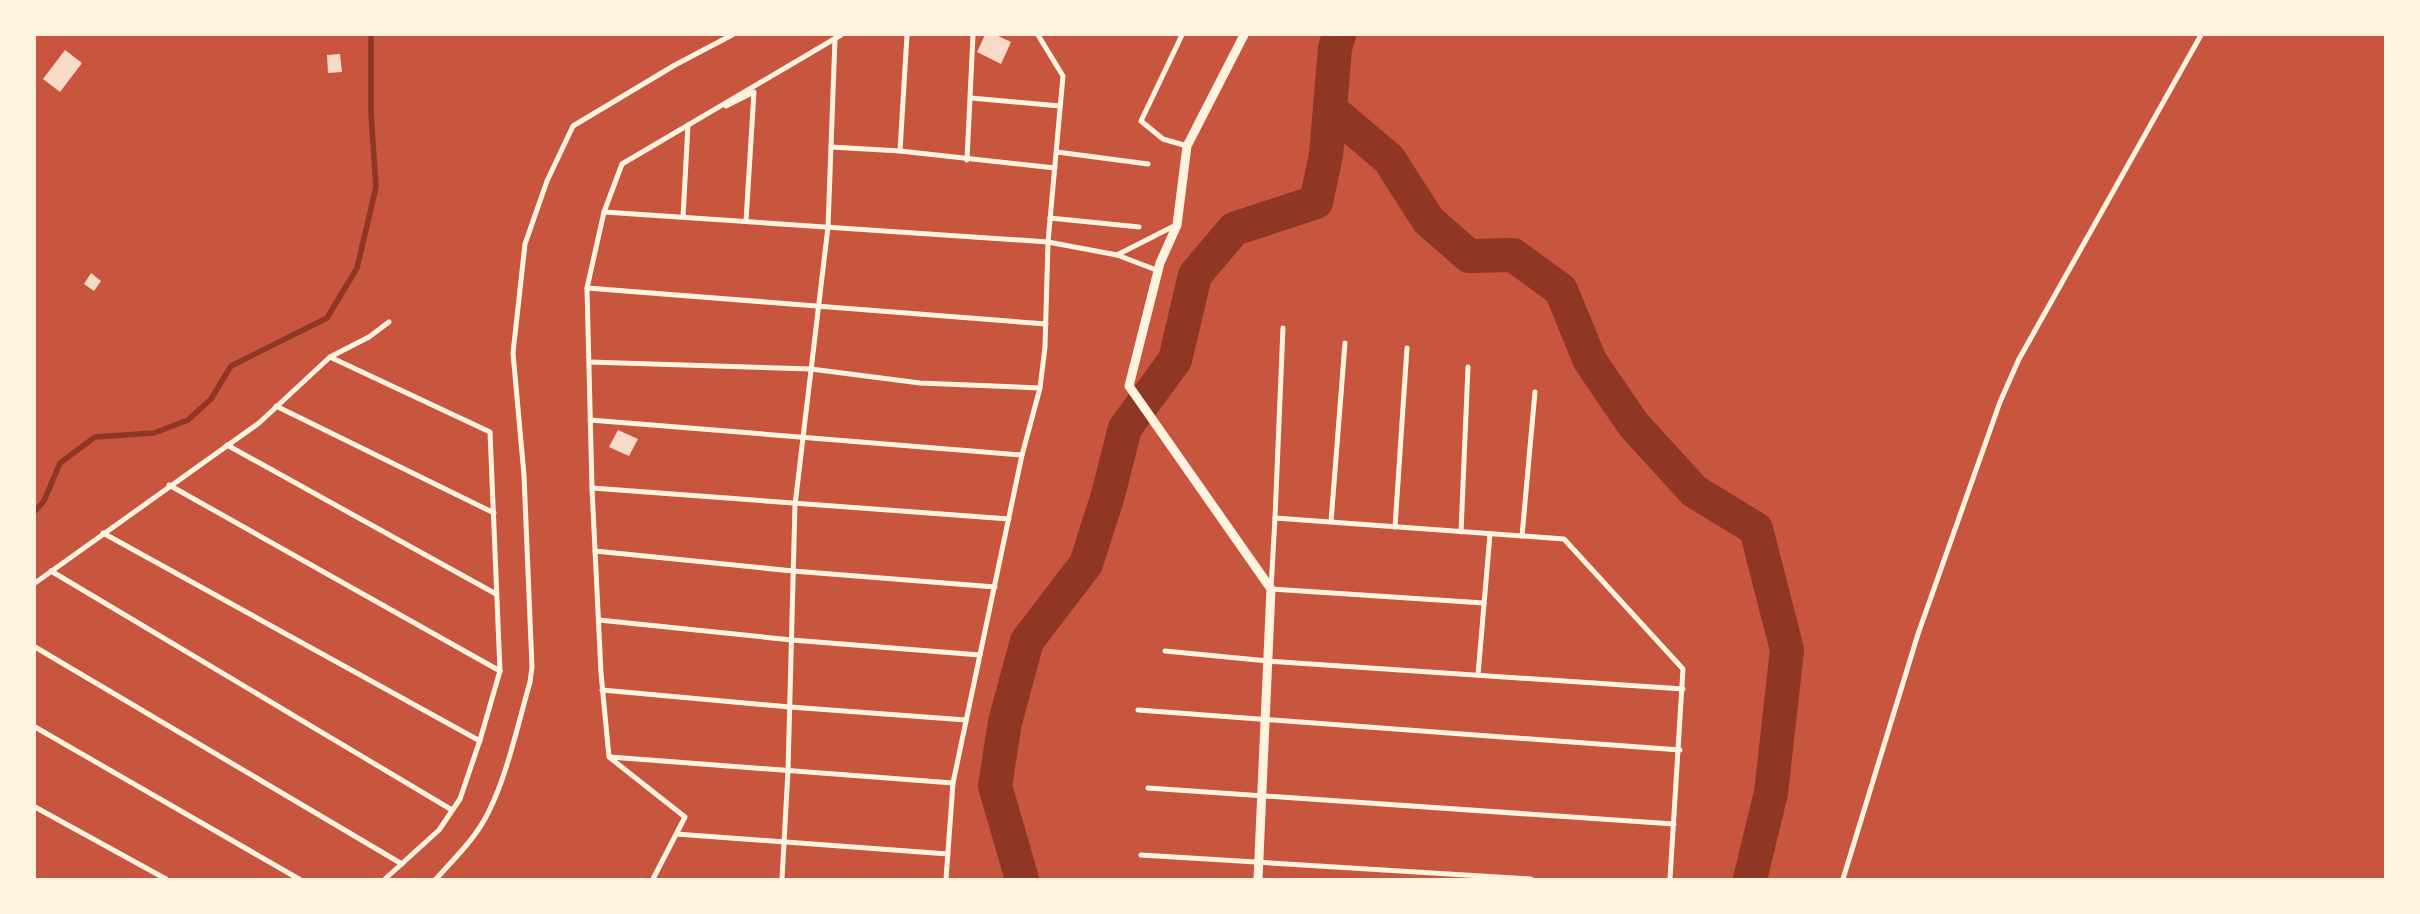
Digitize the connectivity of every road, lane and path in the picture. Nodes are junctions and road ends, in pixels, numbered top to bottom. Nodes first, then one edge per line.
1 (732, 35) edge
2 (841, 35) edge
3 (907, 35) edge
4 (972, 35) edge
5 (1038, 35) edge
6 (1182, 35) edge
7 (1244, 35) edge
8 (2201, 35) edge
9 (835, 39) junction
10 (971, 98) junction
11 (1060, 106) junction
12 (687, 126) junction
13 (1187, 146) junction
14 (831, 147) junction
15 (900, 151) junction
16 (1057, 152) junction
17 (967, 160) junction
18 (1148, 164) dead end
19 (1055, 168) junction
20 (604, 212) junction
21 (683, 217) junction
22 (1050, 218) junction
23 (746, 221) junction
24 (1177, 225) junction
25 (828, 227) junction
26 (1138, 227) dead end
27 (1048, 242) junction
28 (1117, 254) junction
29 (1158, 271) junction
30 (587, 288) junction
31 (819, 306) junction
32 (389, 322) dead end
33 (1046, 324) junction
34 (1283, 328) dead end
35 (1345, 342) dead end
36 (1407, 348) dead end
37 (330, 357) junction
38 (589, 362) junction
39 (1468, 367) dead end
40 (811, 369) junction
41 (1040, 388) junction
42 (1535, 392) dead end
43 (276, 406) junction
44 (590, 420) junction
45 (803, 437) junction
46 (226, 445) junction
47 (1022, 456) junction
48 (169, 485) junction
49 (592, 488) junction
50 (795, 504) junction
51 (494, 513) junction
52 (1275, 518) junction
53 (1009, 519) junction
54 (1332, 522) junction
55 (1395, 527) junction
56 (103, 532) junction
57 (1462, 532) junction
58 (1490, 534) junction
59 (1522, 536) junction
60 (595, 551) junction
61 (51, 571) junction
62 (793, 571) junction
63 (35, 583) edge
64 (995, 587) junction
65 (1271, 589) junction
66 (496, 594) junction
67 (1484, 603) junction
68 (598, 620) junction
69 (792, 640) junction
70 (35, 647) edge
71 (1165, 651) dead end
72 (980, 655) junction
73 (1268, 660) junction
74 (500, 671) junction
75 (1478, 675) junction
76 (1683, 689) junction
77 (602, 690) junction
78 (790, 708) junction
79 (1138, 710) dead end
80 (966, 720) junction
81 (1264, 720) junction
82 (35, 727) edge
83 (480, 741) junction
84 (1680, 750) junction
85 (609, 757) junction
86 (788, 771) junction
87 (953, 784) junction
88 (1148, 788) dead end
89 (1262, 794) junction
90 (35, 807) edge
91 (452, 810) junction
92 (1674, 824) junction
93 (676, 834) junction
94 (785, 842) junction
95 (948, 854) junction
96 (1141, 855) dead end
97 (1258, 862) junction
98 (402, 864) junction
99 (166, 879) edge
100 (299, 879) edge
101 (385, 879) edge
102 (436, 879) edge
103 (653, 879) edge
104 (782, 879) edge
105 (946, 879) edge
106 (1258, 879) edge
107 (1531, 879) edge
108 (1670, 879) edge
109 (1843, 879) edge

1 - 102 street
2 - 9 street
3 - 15 street
4 - 10 street
5 - 11 street
6 - 13 street
7 - 13 street
8 - 109 street
9 - 12 street
9 - 14 street
10 - 11 street
10 - 17 street
11 - 16 street
12 - 20 street
12 - 21 street
12 - 23 street
13 - 24 street
14 - 15 street
14 - 25 street
15 - 17 street
16 - 18 street
16 - 19 street
17 - 19 street
19 - 22 street
20 - 21 street
20 - 30 street
21 - 23 street
22 - 26 street
22 - 27 street
23 - 25 street
24 - 28 street
24 - 29 street
25 - 27 street
25 - 31 street
27 - 28 street
27 - 33 street
28 - 29 street
29 - 65 street
30 - 31 street
30 - 38 street
31 - 33 street
31 - 40 street
32 - 37 street
33 - 41 street
34 - 52 street
35 - 54 street
36 - 55 street
37 - 43 street
37 - 51 street
38 - 40 street
38 - 44 street
39 - 57 street
40 - 41 street
40 - 45 street
41 - 47 street
42 - 59 street
43 - 46 street
43 - 51 street
44 - 45 street
44 - 49 street
45 - 47 street
45 - 50 street
46 - 48 street
46 - 66 street
47 - 53 street
48 - 56 street
48 - 74 street
49 - 50 street
49 - 60 street
50 - 53 street
50 - 62 street
51 - 66 street
52 - 54 street
52 - 65 street
53 - 64 street
54 - 55 street
55 - 57 street
56 - 61 street
56 - 83 street
57 - 58 street
58 - 59 street
58 - 67 street
59 - 76 street
60 - 62 street
60 - 68 street
61 - 63 street
61 - 91 street
62 - 64 street
62 - 69 street
64 - 72 street
65 - 67 street
65 - 73 street
66 - 74 street
67 - 75 street
68 - 69 street
68 - 77 street
69 - 72 street
69 - 78 street
70 - 98 street
71 - 73 street
72 - 80 street
73 - 75 street
73 - 81 street
74 - 83 street
75 - 76 street
76 - 84 street
77 - 78 street
77 - 85 street
78 - 80 street
78 - 86 street
79 - 81 street
80 - 87 street
81 - 84 street
81 - 89 street
82 - 100 street
83 - 91 street
84 - 92 street
85 - 86 street
85 - 93 street
86 - 87 street
86 - 94 street
87 - 95 street
88 - 89 street
89 - 92 street
89 - 97 street
90 - 99 street
91 - 98 street
92 - 108 street
93 - 94 street
93 - 103 street
94 - 95 street
94 - 104 street
95 - 105 street
96 - 97 street
97 - 106 street
97 - 107 street
98 - 101 street

